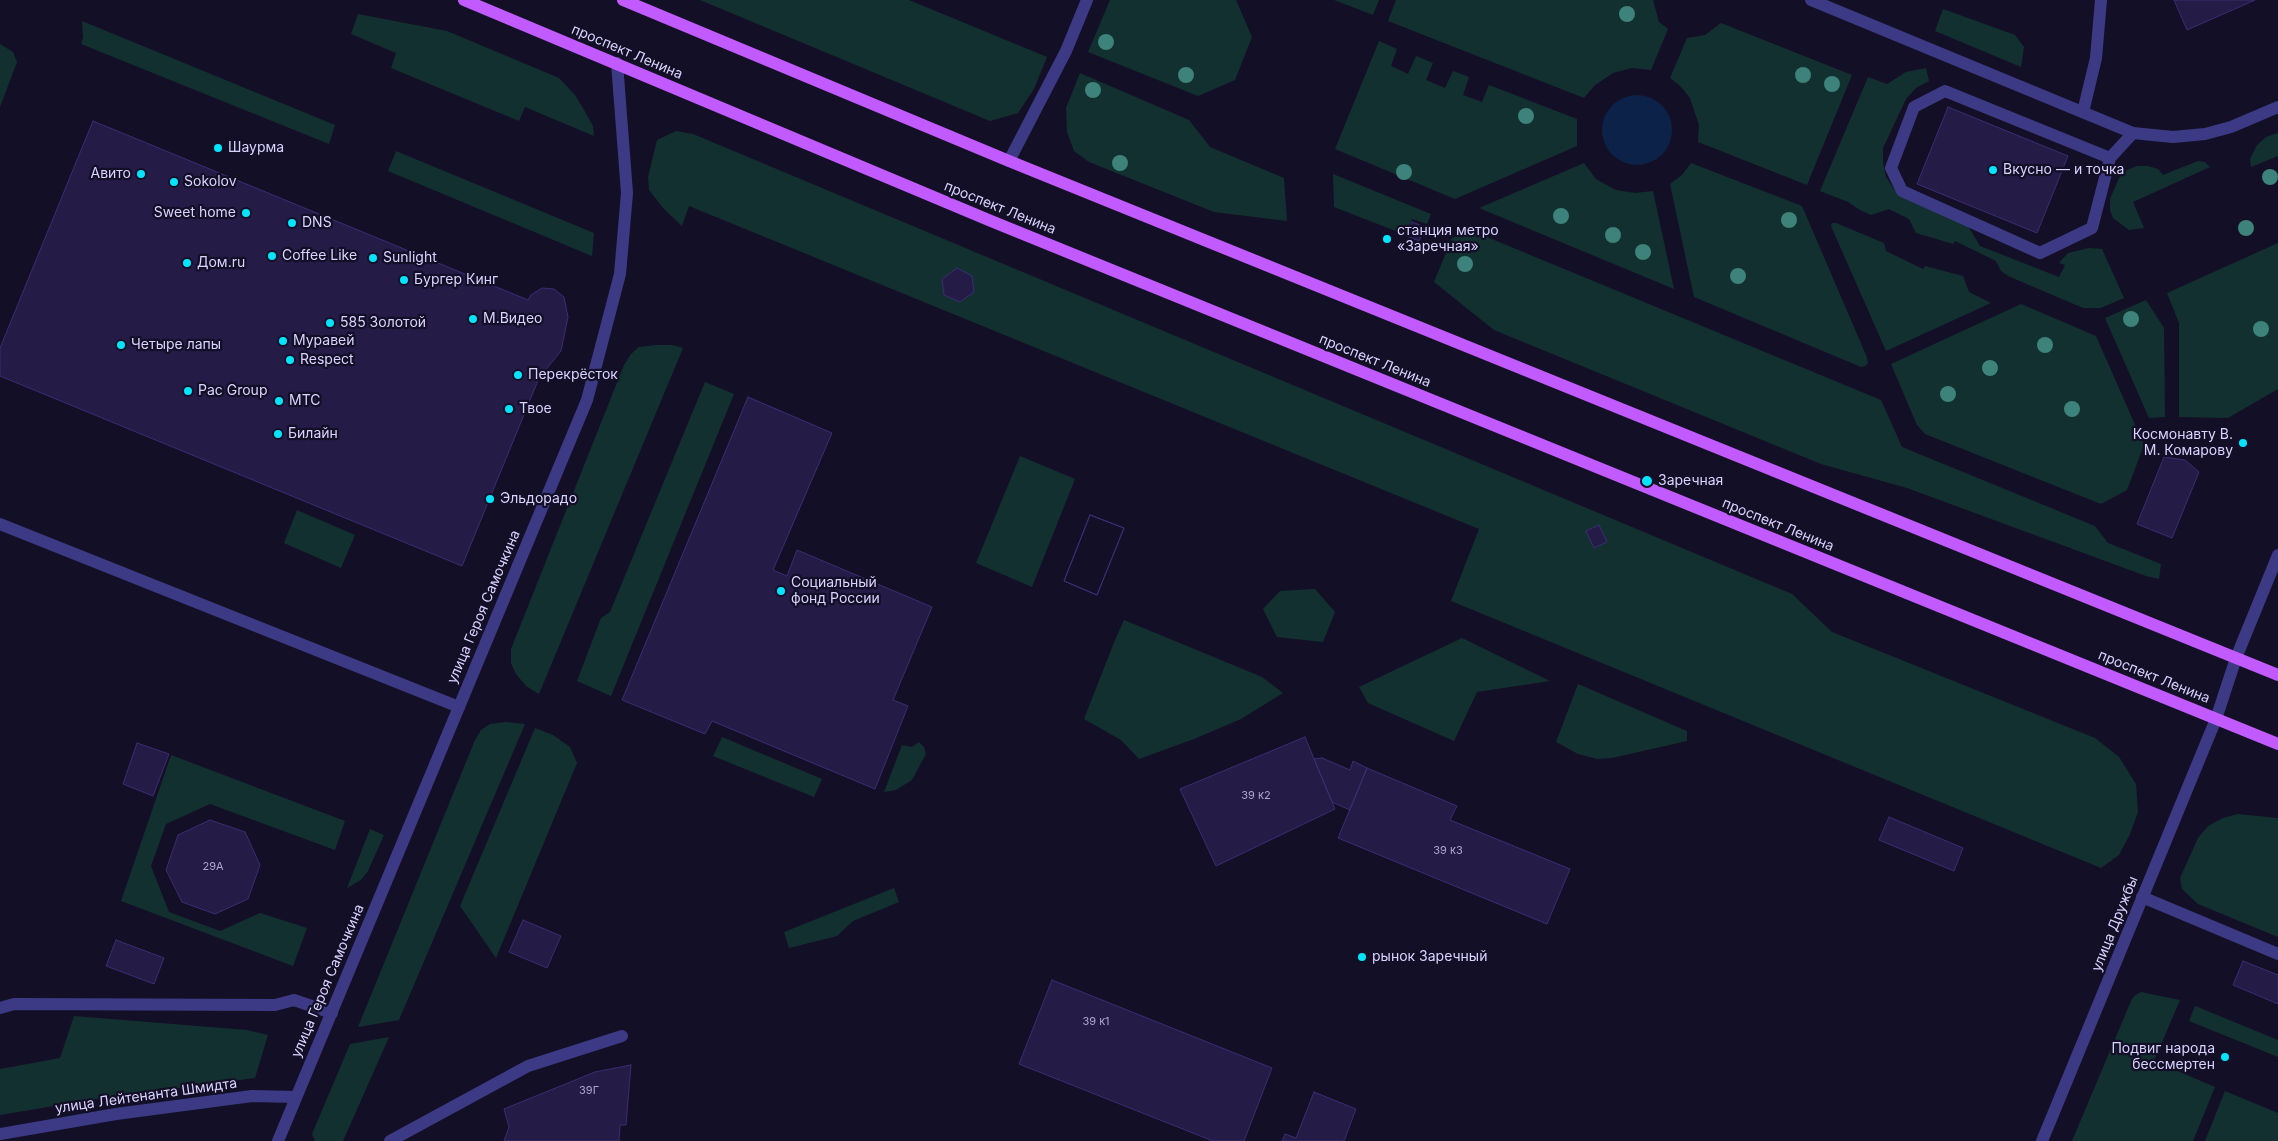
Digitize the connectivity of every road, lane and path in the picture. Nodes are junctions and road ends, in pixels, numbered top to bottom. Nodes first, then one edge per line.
1 (464, 0) edge
2 (622, 0) edge
3 (1087, 0) edge
4 (1811, 0) edge
5 (2101, 0) edge
6 (617, 64) junction
7 (2278, 108) edge
8 (2083, 112) junction
9 (2133, 133) junction
10 (2110, 158) junction
11 (1009, 161) junction
12 (0, 524) edge
13 (2278, 555) edge
14 (2236, 658) junction
15 (2278, 675) edge
16 (459, 707) junction
17 (2216, 719) junction
18 (2278, 744) edge
19 (2142, 897) junction
20 (2278, 954) edge
21 (0, 1008) edge
22 (332, 1013) junction
23 (622, 1036) dead end
24 (296, 1097) junction
25 (0, 1134) edge
26 (278, 1141) edge
27 (390, 1141) edge
28 (2042, 1141) edge

1 - 6 main road, проспект Ленина
2 - 11 main road
3 - 11 street
4 - 8 street
5 - 8 street
6 - 16 street, улица Героя Самочкина
6 - 17 main road, проспект Ленина
7 - 9 street
8 - 9 street
9 - 10 street
10 - 10 street
11 - 14 main road
12 - 16 street
13 - 14 street, улица Дружбы
14 - 15 main road
14 - 17 street, улица Дружбы
16 - 22 street, улица Героя Самочкина
17 - 18 main road, проспект Ленина
17 - 19 street, улица Дружбы
19 - 20 street
19 - 28 street, улица Дружбы
21 - 22 street
22 - 24 street, улица Героя Самочкина
23 - 27 street
24 - 25 street, улица Лейтенанта Шмидта
24 - 26 street, улица Героя Самочкина

